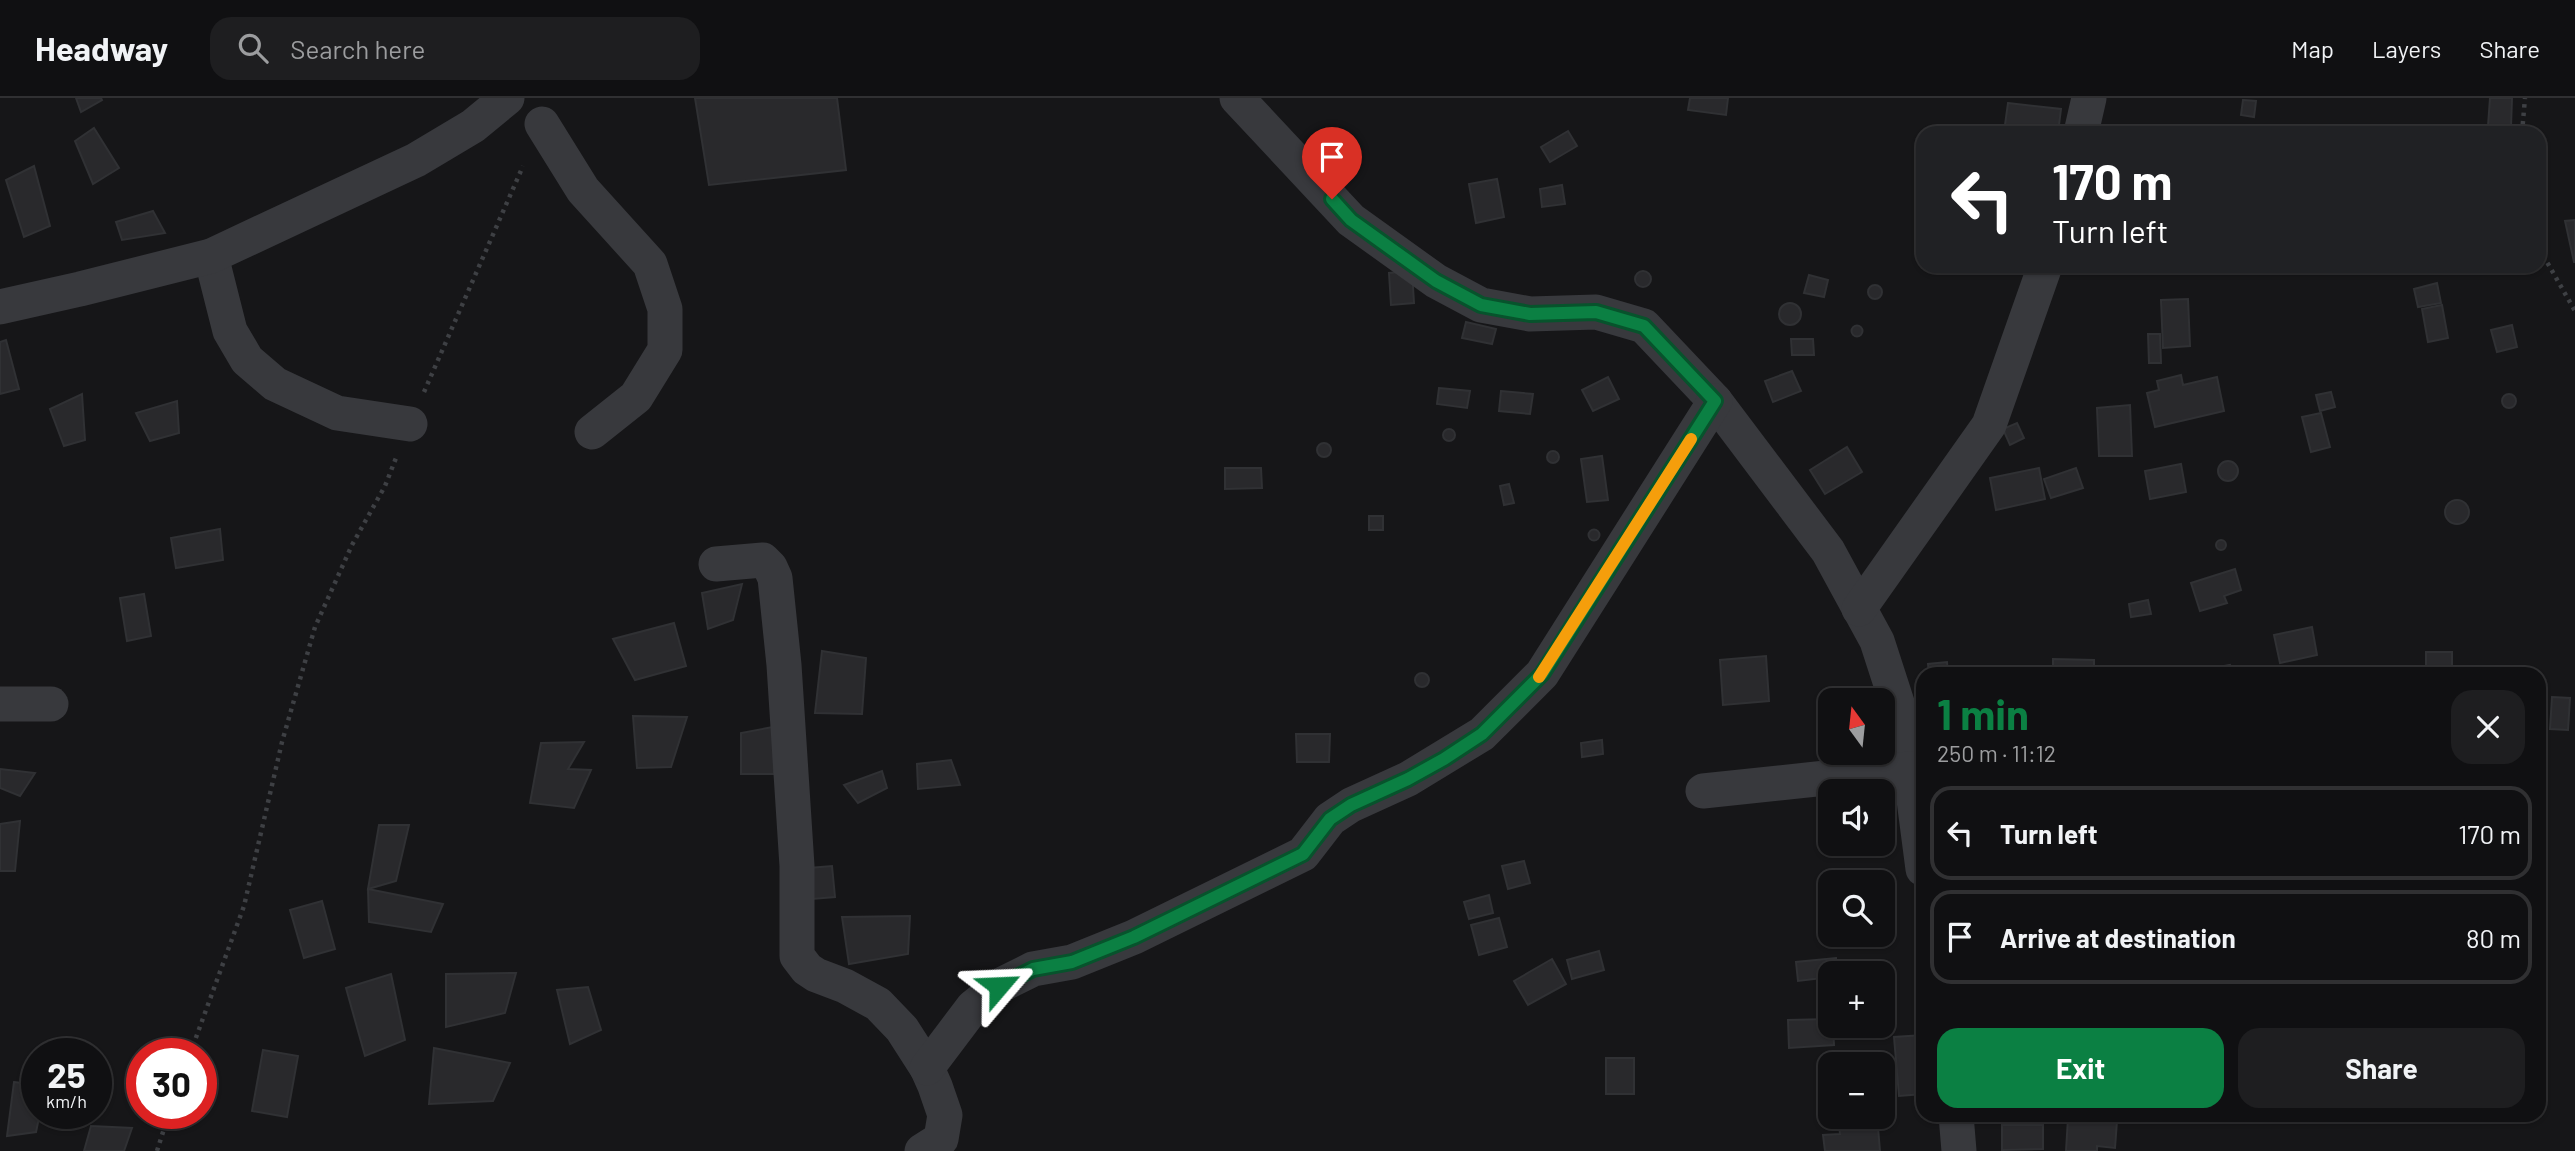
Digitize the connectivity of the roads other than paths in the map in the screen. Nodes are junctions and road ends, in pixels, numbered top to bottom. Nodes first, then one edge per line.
1 (507, 98) edge
2 (1237, 98) edge
3 (2089, 98) edge
4 (542, 124) road end
5 (2083, 126) edge
6 (211, 256) junction
7 (2043, 273) edge
8 (0, 307) edge
9 (1715, 401) junction
10 (410, 424) road end
11 (592, 432) dead end
12 (716, 564) dead end
13 (1859, 609) junction
14 (0, 704) edge
15 (51, 704) dead end
16 (1916, 764) edge
17 (1916, 767) edge
18 (1703, 792) dead end
19 (926, 1068) junction
20 (1957, 1122) edge
21 (941, 1147) edge
22 (1959, 1151) edge

1 - 6 street
2 - 9 street
3 - 5 street
4 - 11 street
6 - 8 street
6 - 10 street
7 - 13 street
9 - 13 street
9 - 19 street
12 - 19 street
13 - 16 street
14 - 15 street
17 - 18 street
19 - 21 street
20 - 22 street

